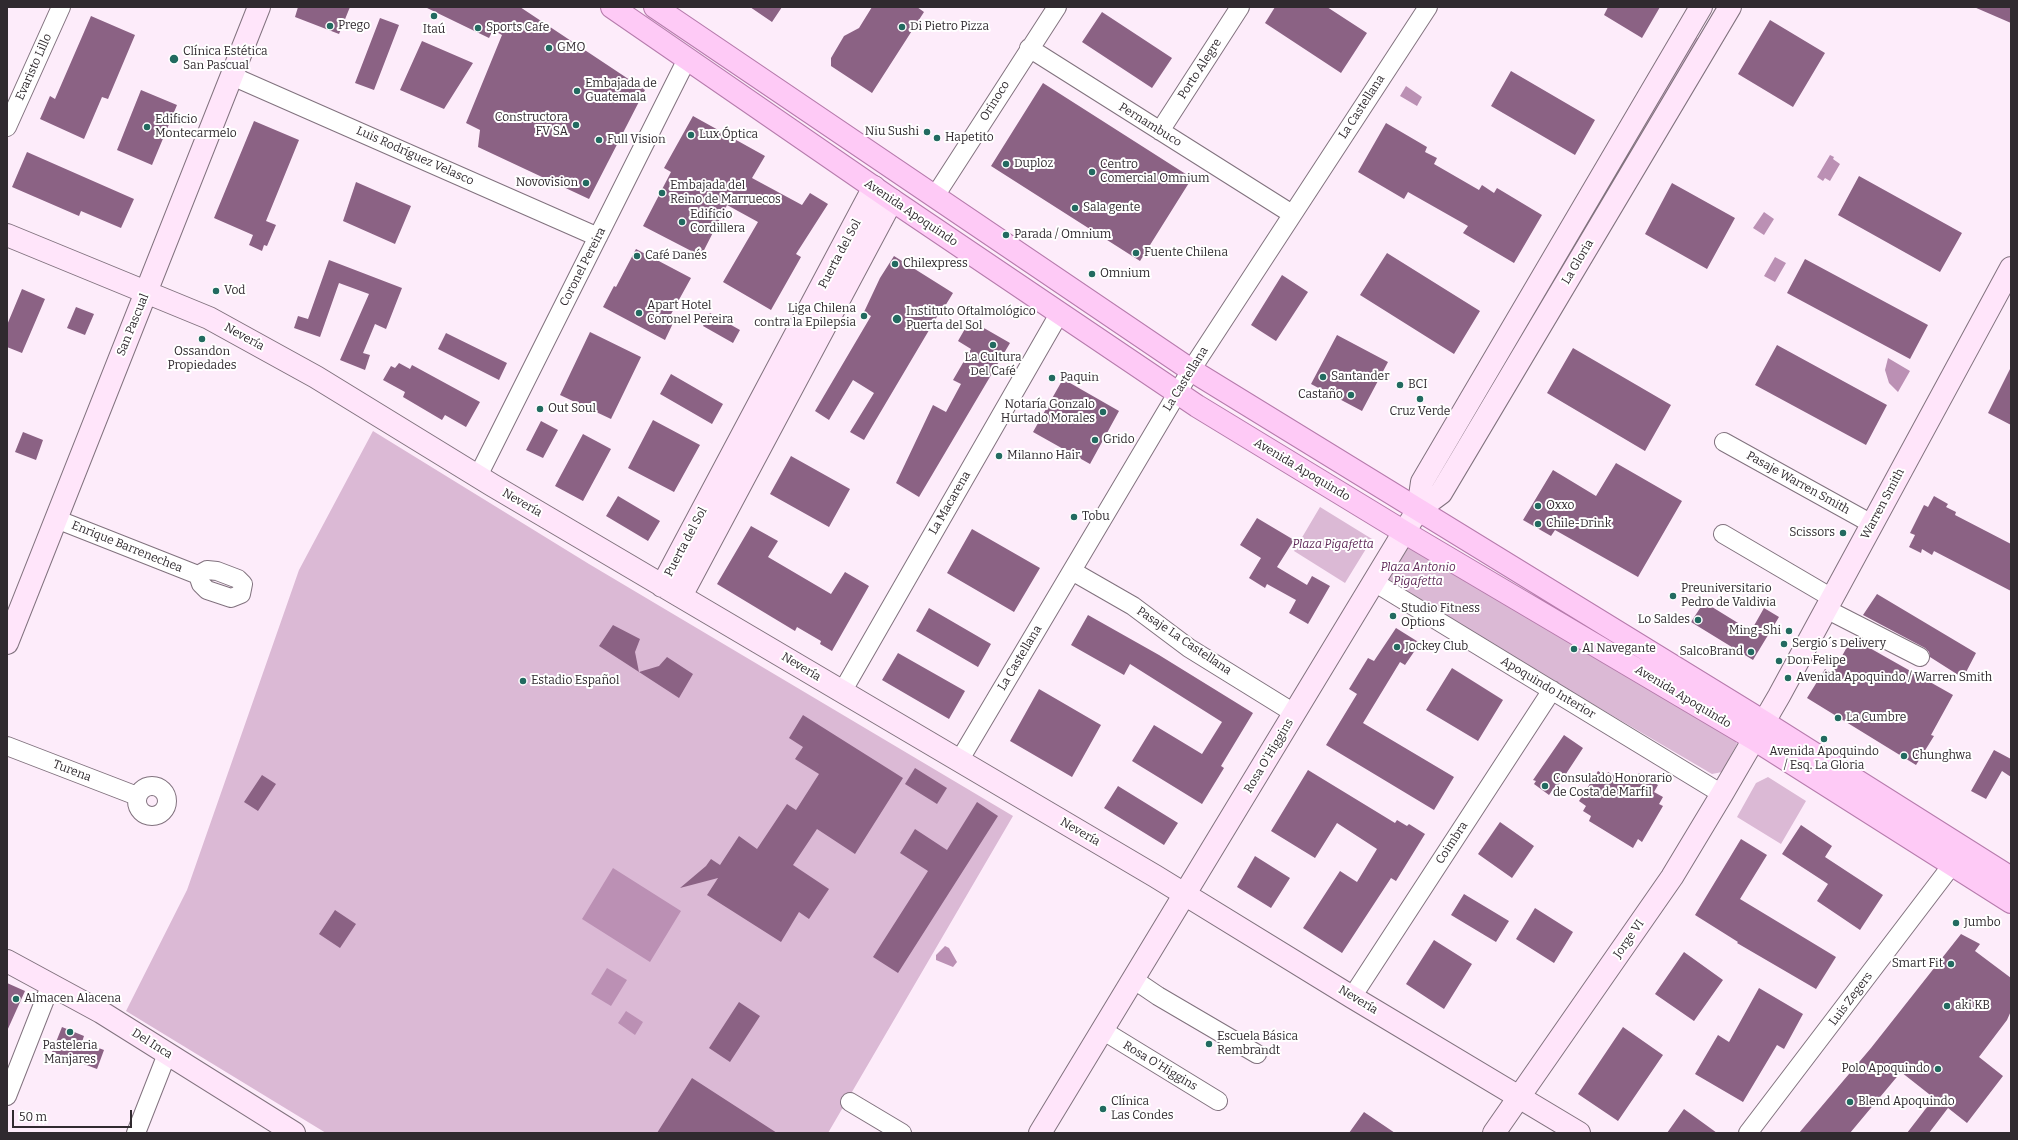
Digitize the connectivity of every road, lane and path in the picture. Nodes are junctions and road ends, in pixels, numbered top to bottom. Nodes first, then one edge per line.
1 (61, 7) edge
2 (259, 7) edge
3 (612, 7) edge
4 (655, 7) edge
5 (1056, 7) edge
6 (1240, 7) edge
7 (1428, 7) edge
8 (1730, 7) edge
9 (1696, 15) edge
10 (1713, 37) junction
11 (1029, 48) junction
12 (687, 59) junction
13 (232, 76) junction
14 (7, 127) edge
15 (1160, 131) junction
16 (1622, 142) junction
17 (1643, 154) junction
18 (874, 187) junction
19 (934, 196) junction
20 (892, 200) junction
21 (1292, 214) junction
22 (7, 235) edge
23 (598, 237) junction
24 (2011, 268) edge
25 (146, 292) junction
26 (1059, 314) junction
27 (802, 346) junction
28 (1191, 370) junction
29 (1177, 393) junction
30 (1471, 420) junction
31 (1724, 442) dead end
32 (740, 462) junction
33 (478, 476) junction
34 (1418, 510) junction
35 (56, 519) junction
36 (1872, 524) junction
37 (1404, 532) junction
38 (1723, 534) dead end
39 (1072, 571) junction
40 (198, 575) dead end
41 (1374, 582) junction
42 (662, 586) junction
43 (681, 596) junction
44 (1829, 603) junction
45 (7, 643) edge
46 (1920, 657) dead end
47 (1552, 690) junction
48 (842, 692) junction
49 (1294, 713) junction
50 (1759, 731) junction
51 (7, 746) edge
52 (960, 761) junction
53 (1722, 794) junction
54 (137, 796) dead end
55 (1952, 865) junction
56 (2011, 878) edge
57 (1185, 894) junction
58 (2011, 902) edge
59 (7, 961) edge
60 (1133, 979) junction
61 (51, 984) junction
62 (1352, 997) junction
63 (1102, 1030) junction
64 (167, 1054) junction
65 (1257, 1054) dead end
66 (7, 1096) edge
67 (1519, 1098) junction
68 (1218, 1101) dead end
69 (850, 1102) dead end
70 (274, 1127) edge
71 (136, 1133) edge
72 (294, 1133) edge
73 (902, 1133) edge
74 (1040, 1133) edge
75 (1494, 1133) edge
76 (1579, 1133) edge
77 (1748, 1133) edge

1 - 14 street, Evaristo Lillo
2 - 13 street, San Pascual
3 - 12 main road, Avenida Apoquindo
4 - 19 main road, Avenida Apoquindo
5 - 11 street, Orinoco
6 - 15 street, Porto Alegre
7 - 21 street, La Castellana
8 - 10 street, La Gloria
9 - 10 street
9 - 16 street, La Gloria
10 - 17 street, La Gloria
11 - 15 street, Pernambuco
11 - 19 street, Orinoco
12 - 18 main road, Avenida Apoquindo
12 - 23 street, Coronel Pereira
13 - 23 street, Luis Rodríguez Velasco
13 - 25 street, San Pascual
15 - 21 street, Pernambuco
16 - 17 street
16 - 30 street, La Gloria
17 - 30 street, La Gloria
18 - 20 main road, Avenida Apoquindo
18 - 27 street, Puerta del Sol
19 - 28 main road, Avenida Apoquindo
20 - 26 main road, Avenida Apoquindo
20 - 27 street, Puerta del Sol
21 - 28 street, La Castellana
22 - 25 street, Nevería
23 - 33 street, Coronel Pereira
24 - 36 street, Warren Smith
25 - 33 street, Nevería
25 - 35 street, San Pascual
26 - 29 main road, Avenida Apoquindo
26 - 48 street, La Macarena
27 - 32 street, Puerta del Sol
28 - 29 street, La Castellana
28 - 34 main road, Avenida Apoquindo
29 - 37 main road, Avenida Apoquindo
29 - 39 street, La Castellana
30 - 34 street, La Gloria
31 - 36 street, Pasaje Warren Smith
32 - 42 street, Puerta del Sol
32 - 43 street, Puerta del Sol
33 - 42 street, Nevería
34 - 37 street, La Gloria
34 - 50 main road, Avenida Apoquindo
35 - 40 street, Enrique Barrenechea
35 - 45 street, San Pascual
36 - 44 street, Warren Smith
37 - 41 street, Rosa O'Higgins
37 - 50 main road, Avenida Apoquindo
38 - 44 street
39 - 49 street, Pasaje La Castellana
39 - 52 street, La Castellana
41 - 47 street, Apoquindo Interior
41 - 49 street, Rosa O'Higgins
42 - 43 street, Nevería
43 - 48 street, Nevería
44 - 46 street
44 - 50 street, Warren Smith
47 - 53 street, Apoquindo Interior
47 - 62 street, Coimbra
48 - 52 street, Nevería
49 - 57 street, Rosa O'Higgins
50 - 53 street, Jorge VI
50 - 55 main road, Avenida Apoquindo
50 - 56 main road, Avenida Apoquindo
51 - 54 street, Turena
52 - 57 street, Nevería
53 - 67 street, Jorge VI
55 - 58 main road, Avenida Apoquindo
55 - 77 street, Luis Zegers
57 - 60 street, Rosa O'Higgins
57 - 62 street, Nevería
59 - 61 street, Del Inca
60 - 63 street, Rosa O'Higgins
60 - 65 street
61 - 64 street, Del Inca
61 - 66 street
62 - 67 street, Nevería
63 - 68 street, Rosa O'Higgins
63 - 74 street, Rosa O'Higgins
64 - 70 street, Del Inca
64 - 71 street
67 - 75 street, Jorge VI
67 - 76 street, Nevería
69 - 73 street
70 - 72 street, Del Inca

